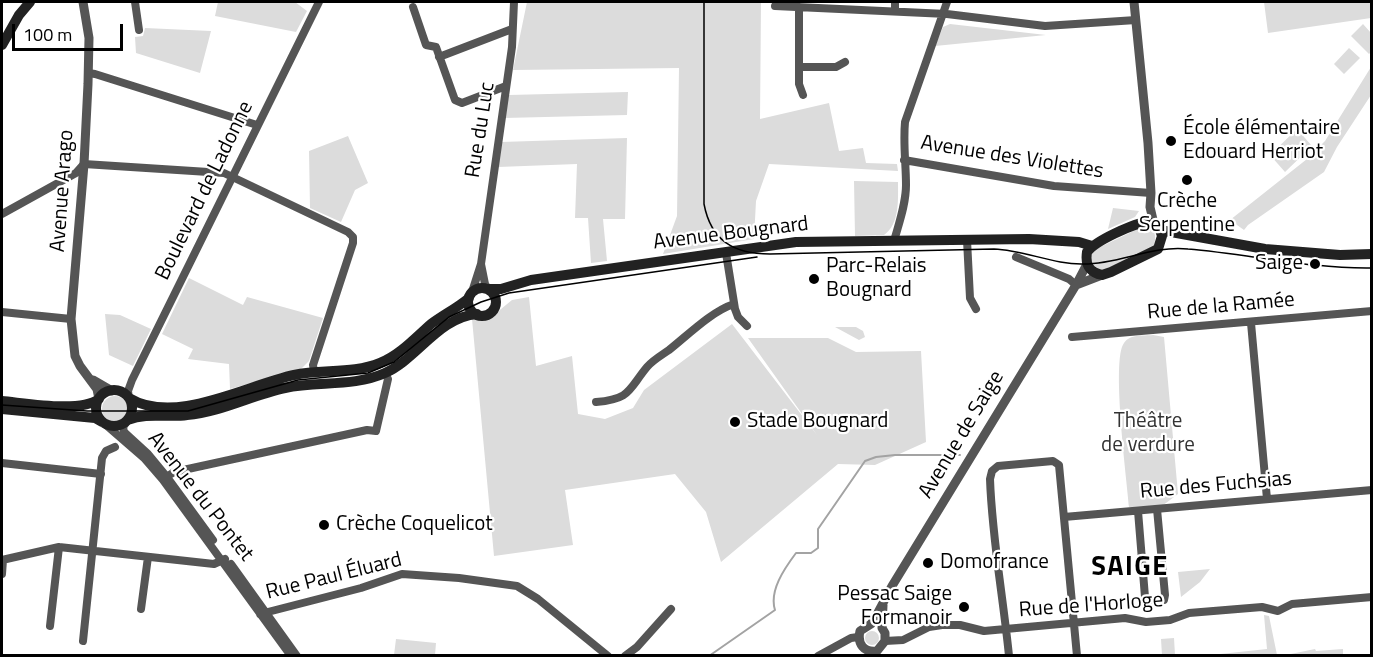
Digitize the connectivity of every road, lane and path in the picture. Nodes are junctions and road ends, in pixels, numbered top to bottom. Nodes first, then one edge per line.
1 (83, 2) edge
2 (135, 2) edge
3 (319, 2) edge
4 (514, 2) edge
5 (895, 2) edge
6 (947, 2) edge
7 (1134, 2) edge
8 (24, 3) edge
9 (830, 5) edge
10 (775, 6) dead end
11 (413, 7) dead end
12 (799, 7) junction
13 (895, 11) junction
14 (943, 14) junction
15 (1136, 20) junction
16 (512, 29) junction
17 (139, 30) dead end
18 (2, 45) edge
19 (439, 57) junction
20 (846, 62) dead end
21 (800, 68) junction
22 (88, 73) junction
23 (506, 86) junction
24 (803, 95) dead end
25 (257, 125) junction
26 (904, 160) junction
27 (84, 164) junction
28 (233, 175) junction
29 (1151, 193) junction
30 (1150, 207) junction
31 (2, 214) edge
32 (1143, 222) junction
33 (1157, 227) junction
34 (1187, 236) junction
35 (967, 240) junction
36 (894, 241) junction
37 (1161, 243) junction
38 (1090, 249) junction
39 (726, 253) junction
40 (1371, 254) edge
41 (1341, 255) junction
42 (1016, 257) dead end
43 (1371, 260) edge
44 (481, 264) junction
45 (1087, 264) junction
46 (1102, 275) junction
47 (540, 280) junction
48 (1076, 285) junction
49 (489, 289) junction
50 (470, 295) junction
51 (496, 302) junction
52 (734, 304) junction
53 (976, 309) dead end
54 (1371, 311) edge
55 (2, 312) edge
56 (477, 314) junction
57 (71, 318) junction
58 (1251, 323) junction
59 (747, 326) dead end
60 (1072, 337) dead end
61 (314, 372) junction
62 (385, 373) junction
63 (90, 379) junction
64 (112, 391) junction
65 (129, 398) junction
66 (99, 399) junction
67 (2, 401) edge
68 (596, 402) dead end
69 (2, 409) edge
70 (128, 420) junction
71 (106, 425) junction
72 (118, 436) junction
73 (131, 442) junction
74 (115, 447) junction
75 (2, 463) edge
76 (101, 474) junction
77 (165, 479) junction
78 (1371, 490) edge
79 (1267, 499) junction
80 (1157, 509) junction
81 (1138, 511) junction
82 (1064, 517) junction
83 (59, 547) junction
84 (93, 550) junction
85 (148, 557) junction
86 (2, 560) edge
87 (225, 560) junction
88 (2, 574) edge
89 (1371, 597) edge
90 (883, 605) junction
91 (141, 609) dead end
92 (671, 609) dead end
93 (263, 613) junction
94 (871, 624) junction
95 (1074, 624) junction
96 (50, 626) dead end
97 (882, 628) junction
98 (1006, 630) junction
99 (858, 637) junction
100 (83, 642) dead end
101 (885, 642) junction
102 (860, 651) edge
103 (291, 656) edge
104 (297, 656) edge
105 (608, 656) edge
106 (625, 656) edge
107 (819, 656) edge
108 (1009, 656) edge
109 (1077, 656) edge

1 - 22 street, Avenue Arago
2 - 17 street
3 - 25 street, Boulevard de Ladonne
4 - 16 street, Rue du Luc
5 - 13 street
6 - 14 street
7 - 15 street
8 - 18 main road
9 - 12 street
9 - 13 street
10 - 12 street
11 - 19 street
12 - 21 street
13 - 14 street
14 - 15 street
14 - 26 street
15 - 29 street
16 - 19 street
16 - 23 street, Rue du Luc
19 - 23 street
20 - 21 street
21 - 24 street
22 - 25 street
22 - 27 street, Avenue Arago
23 - 44 street, Rue du Luc
25 - 28 street, Boulevard de Ladonne
26 - 29 street, Avenue des Violettes
26 - 36 street
27 - 28 street
27 - 31 street
27 - 57 street, Avenue Arago
28 - 61 street
28 - 65 street, Boulevard de Ladonne
29 - 30 street
30 - 32 street
30 - 33 street
32 - 33 main road
32 - 38 main road
33 - 34 main road
33 - 37 main road
34 - 37 main road
34 - 41 main road
35 - 36 main road, Avenue Bougnard
35 - 38 main road, Avenue Bougnard
35 - 53 street
36 - 39 main road, Avenue Bougnard
37 - 46 main road
38 - 45 main road
39 - 47 main road, Avenue Bougnard
39 - 52 street
40 - 41 main road
41 - 43 main road
42 - 48 street
44 - 49 street, Rue du Luc
44 - 50 street, Rue du Luc
45 - 46 main road
45 - 48 street, Avenue de Saige
46 - 48 street
47 - 49 main road, Avenue Bougnard
47 - 51 main road, Avenue Bougnard
48 - 90 street, Avenue de Saige
49 - 50 main road, Avenue Bougnard
49 - 51 main road
50 - 56 main road
50 - 61 main road, Avenue Bougnard
51 - 56 main road, Avenue Bougnard
52 - 59 street
52 - 68 street
54 - 58 street, Rue de la Ramée
55 - 57 street
56 - 62 main road, Avenue Bougnard
57 - 63 street, Avenue Arago
58 - 60 street, Rue de la Ramée
58 - 79 street
61 - 65 main road, Avenue Bougnard
62 - 70 main road, Avenue Bougnard
62 - 77 street
63 - 64 street
63 - 66 street, Avenue Arago
64 - 65 main road
64 - 66 main road
65 - 70 main road
66 - 67 main road
66 - 71 main road
69 - 71 main road
70 - 71 main road
70 - 73 street, Avenue du Pontet
71 - 72 street, Avenue du Pontet
72 - 73 street, Avenue du Pontet
72 - 74 street
73 - 74 street
73 - 77 street, Avenue du Pontet
74 - 76 street
75 - 76 street
76 - 84 street
77 - 87 street, Avenue du Pontet
78 - 79 street, Rue des Fuchsias
79 - 80 street, Rue des Fuchsias
80 - 81 street, Rue des Fuchsias
80 - 81 street
81 - 82 street, Rue des Fuchsias
82 - 95 street
82 - 98 street
83 - 84 street
83 - 86 street
83 - 96 street
84 - 85 street
84 - 100 street
85 - 87 street
85 - 91 street
86 - 88 street
87 - 93 street, Avenue du Pontet
89 - 95 street, Rue de l'Horloge
90 - 94 street, Avenue de Saige
90 - 97 street, Avenue de Saige
92 - 106 street
93 - 103 street, Avenue du Pontet
93 - 104 street, Avenue du Pontet
93 - 105 street, Rue Paul Éluard
94 - 97 street
94 - 99 street, Avenue de Saige
95 - 98 street, Rue de l'Horloge
95 - 109 street
97 - 101 street, Avenue de Saige
98 - 101 street, Rue de l'Horloge
98 - 108 street
99 - 102 street
99 - 107 street
101 - 102 street

